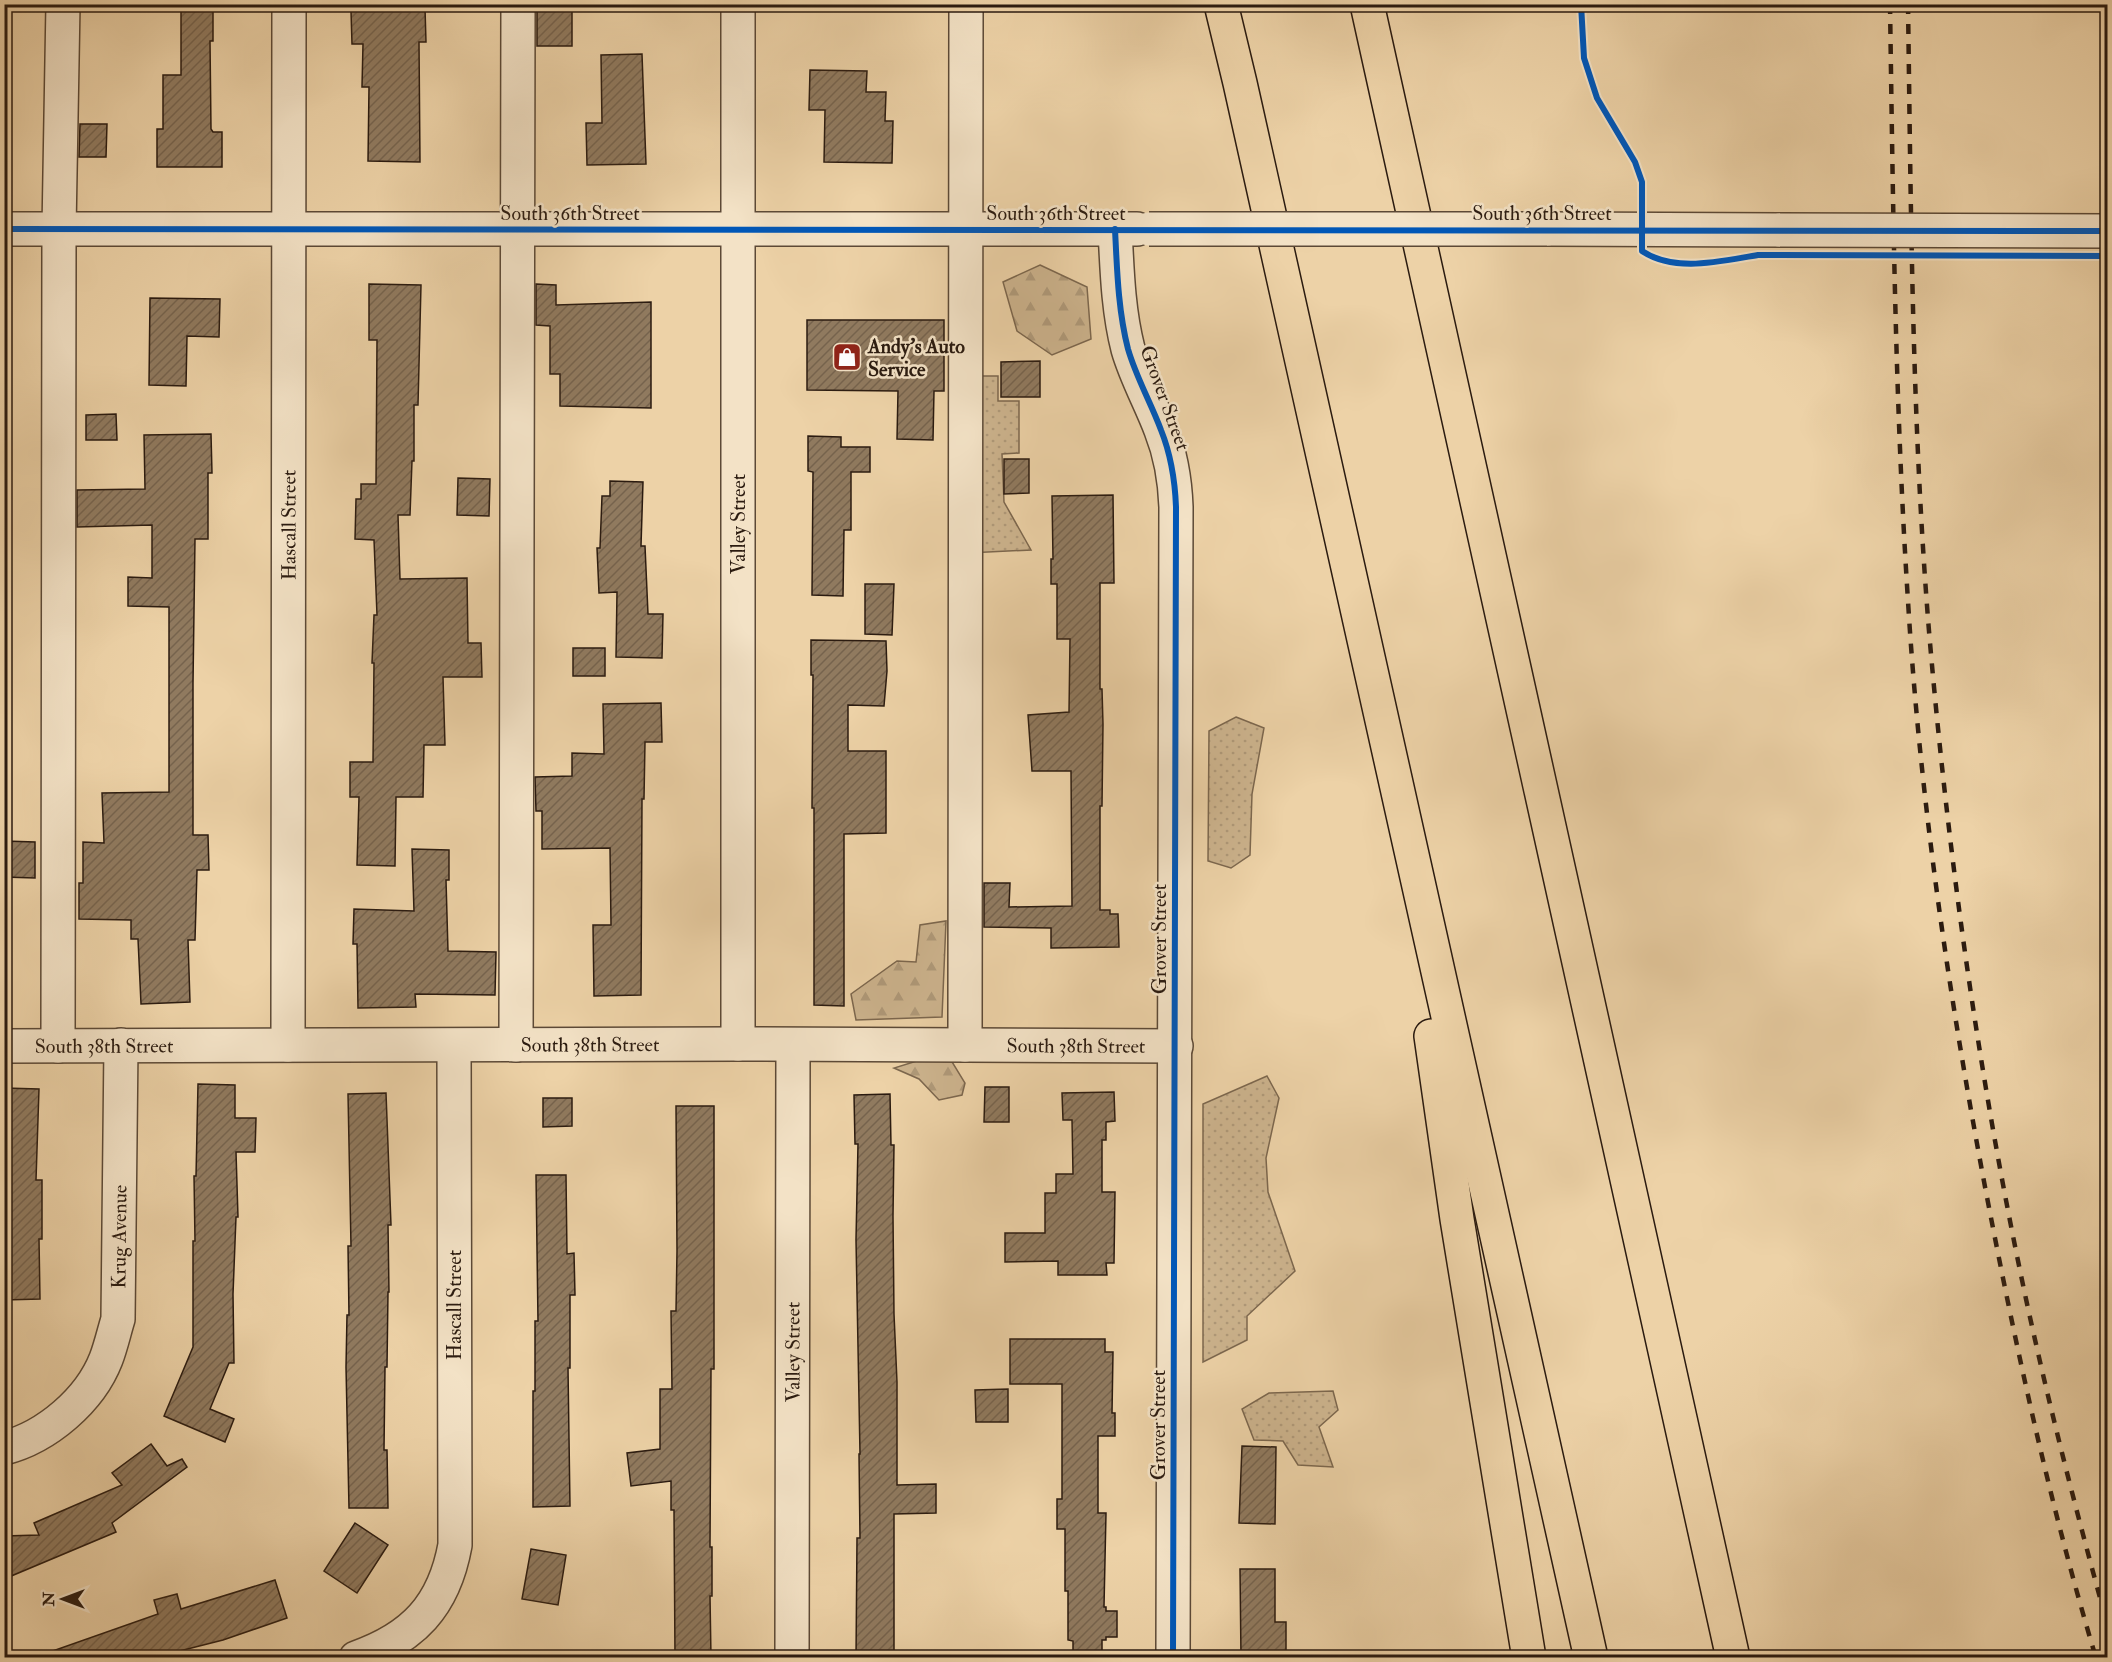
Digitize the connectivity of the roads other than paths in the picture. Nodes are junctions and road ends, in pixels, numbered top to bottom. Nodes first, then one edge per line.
1 (63, 4) edge
2 (289, 4) edge
3 (518, 4) edge
4 (738, 4) edge
5 (966, 4) edge
6 (1223, 4) edge
7 (1367, 4) edge
8 (289, 228) junction
9 (4, 229) edge
10 (59, 229) junction
11 (517, 229) junction
12 (966, 229) junction
13 (1115, 229) junction
14 (738, 230) junction
15 (2108, 231) edge
16 (1395, 785) junction
17 (738, 1044) junction
18 (121, 1045) junction
19 (288, 1045) junction
20 (516, 1045) junction
21 (793, 1045) junction
22 (964, 1045) junction
23 (4, 1046) edge
24 (58, 1046) junction
25 (454, 1046) junction
26 (1176, 1046) junction
27 (4, 1448) edge
28 (356, 1658) edge
29 (792, 1658) edge
30 (1173, 1658) edge
31 (1529, 1658) edge
32 (1590, 1658) edge
33 (1733, 1658) edge

1 - 10 street
2 - 8 street, Hascall Street
3 - 11 street
4 - 14 street, Valley Street
5 - 12 street
6 - 16 highway
7 - 33 highway
8 - 10 street, South 36th Street
8 - 11 street, South 36th Street
8 - 19 street, Hascall Street
9 - 10 street, South 36th Street
10 - 24 street
11 - 14 street, South 36th Street
11 - 20 street
12 - 13 street, South 36th Street
12 - 14 street, South 36th Street
12 - 22 street
13 - 15 street, South 36th Street, bridge
13 - 26 street, Grover Street
14 - 17 street, Valley Street
16 - 31 highway
16 - 32 highway
17 - 20 street, South 38th Street
17 - 21 street, South 38th Street
18 - 19 street, South 38th Street
18 - 24 street, South 38th Street
18 - 27 street, Krug Avenue
19 - 25 street, South 38th Street
20 - 25 street, South 38th Street
21 - 22 street, South 38th Street
21 - 29 street, Valley Street
22 - 26 street, South 38th Street
23 - 24 street, South 38th Street
25 - 28 street, Hascall Street
26 - 30 street, Grover Street

